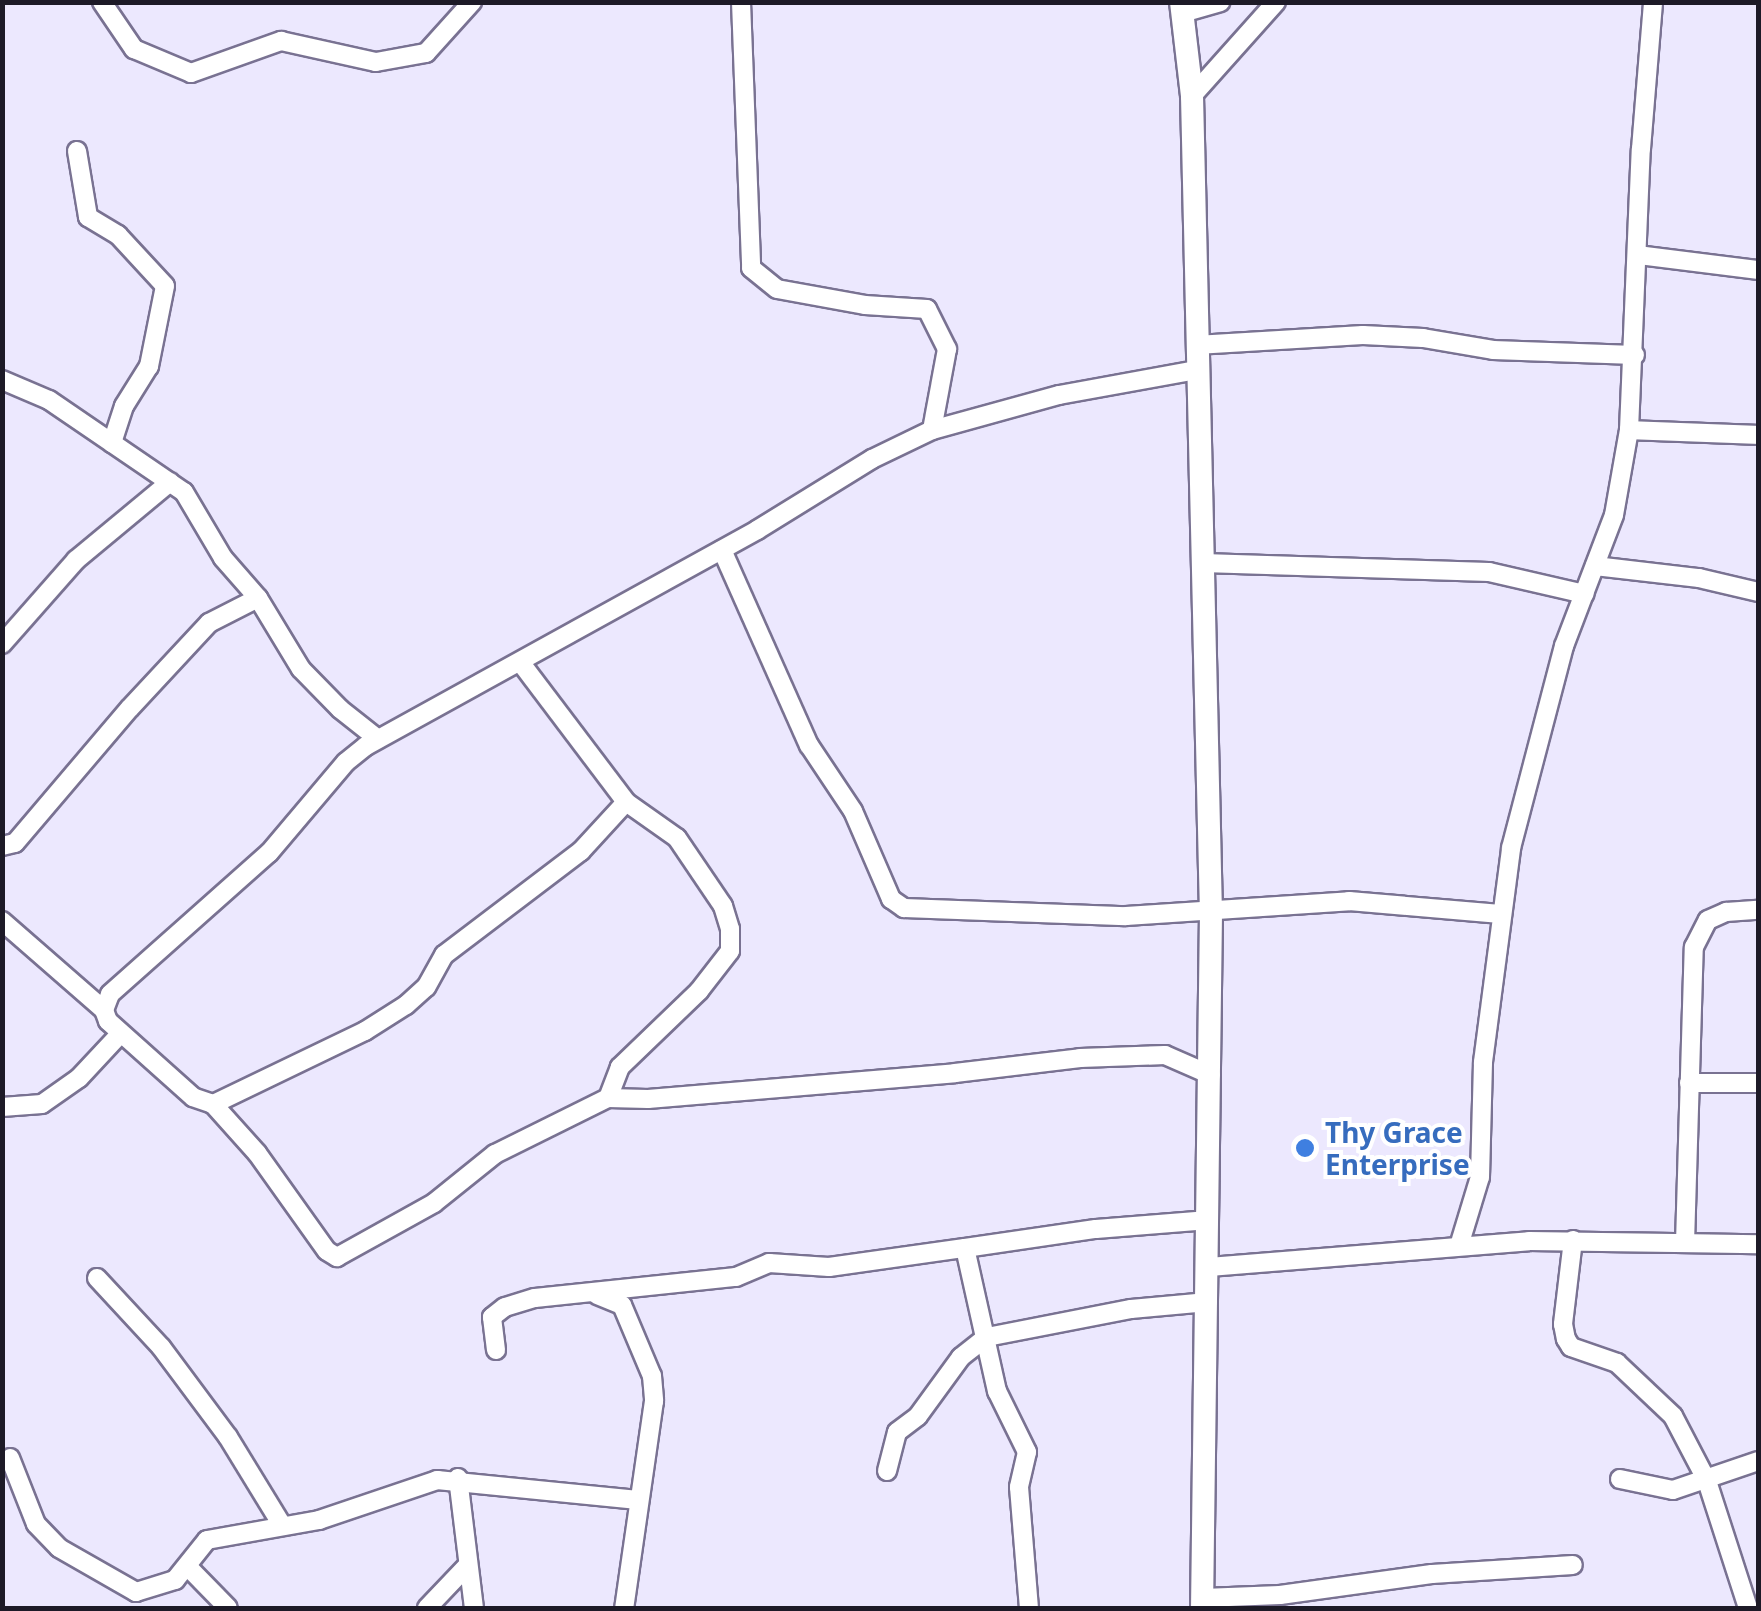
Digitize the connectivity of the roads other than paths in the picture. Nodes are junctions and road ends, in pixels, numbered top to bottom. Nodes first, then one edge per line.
1 (102, 2) edge
2 (472, 2) edge
3 (741, 2) edge
4 (1220, 2) edge
5 (1276, 2) edge
6 (1653, 2) edge
7 (1181, 8) edge
8 (1192, 96) junction
9 (77, 151) dead end
10 (1638, 255) junction
11 (1758, 270) edge
12 (1196, 345) junction
13 (1635, 355) junction
14 (1196, 370) junction
15 (2, 380) edge
16 (932, 430) junction
17 (1629, 430) junction
18 (1758, 435) edge
19 (112, 444) junction
20 (170, 482) junction
21 (722, 550) junction
22 (1203, 564) junction
23 (1596, 566) junction
24 (1758, 592) edge
25 (1584, 594) junction
26 (258, 598) junction
27 (2, 644) edge
28 (521, 663) junction
29 (378, 739) junction
30 (626, 802) junction
31 (2, 846) edge
32 (1758, 910) edge
33 (1211, 912) junction
34 (1500, 914) junction
35 (2, 922) edge
36 (104, 1010) junction
37 (120, 1034) junction
38 (1212, 1076) junction
39 (1690, 1083) junction
40 (1758, 1083) edge
41 (608, 1098) junction
42 (213, 1104) junction
43 (2, 1107) edge
44 (1209, 1220) junction
45 (1573, 1240) junction
46 (1685, 1243) junction
47 (1758, 1244) edge
48 (1458, 1246) junction
49 (965, 1248) junction
50 (1208, 1267) junction
51 (98, 1278) dead end
52 (592, 1294) junction
53 (1208, 1302) junction
54 (986, 1338) junction
55 (496, 1350) dead end
56 (10, 1458) dead end
57 (1758, 1461) edge
58 (887, 1471) dead end
59 (458, 1478) junction
60 (1620, 1478) dead end
61 (1707, 1481) junction
62 (638, 1500) junction
63 (282, 1526) junction
64 (1572, 1564) dead end
65 (467, 1566) junction
66 (188, 1567) junction
67 (1202, 1603) edge
68 (228, 1608) edge
69 (428, 1608) edge
70 (474, 1608) edge
71 (624, 1608) edge
72 (1029, 1608) edge
73 (1748, 1608) edge

1 - 2 street
3 - 16 street
4 - 7 street
5 - 8 street
6 - 10 street
7 - 8 street
8 - 12 street
9 - 19 street
10 - 11 street
10 - 13 street
12 - 13 street
12 - 14 street
13 - 17 street
14 - 16 street
14 - 22 street
15 - 19 street
16 - 21 street
17 - 18 street
17 - 23 street
19 - 20 street
20 - 26 street
20 - 27 street
21 - 28 street
21 - 33 street
22 - 25 street
22 - 33 street
23 - 24 street
23 - 25 street
25 - 34 street
26 - 29 street
26 - 31 street
28 - 29 street
28 - 30 street
29 - 36 street
30 - 41 street
30 - 42 street
32 - 39 street
33 - 34 street
33 - 38 street
34 - 48 street
35 - 36 street
36 - 37 street
37 - 42 street
37 - 43 street
38 - 41 street
38 - 44 street
39 - 40 street
39 - 46 street
41 - 42 street
44 - 49 street
44 - 50 street
45 - 46 street
45 - 48 street
45 - 61 street
46 - 47 street
48 - 50 street
49 - 52 street
49 - 54 street
50 - 53 street
51 - 63 street
52 - 55 street
52 - 62 street
53 - 54 street
53 - 67 street
54 - 58 street
54 - 72 street
56 - 66 street
57 - 61 street
59 - 62 street
59 - 63 street
59 - 65 street
60 - 61 street
61 - 73 street
62 - 71 street
63 - 66 street
64 - 67 street
65 - 69 street
65 - 70 street
66 - 68 street

